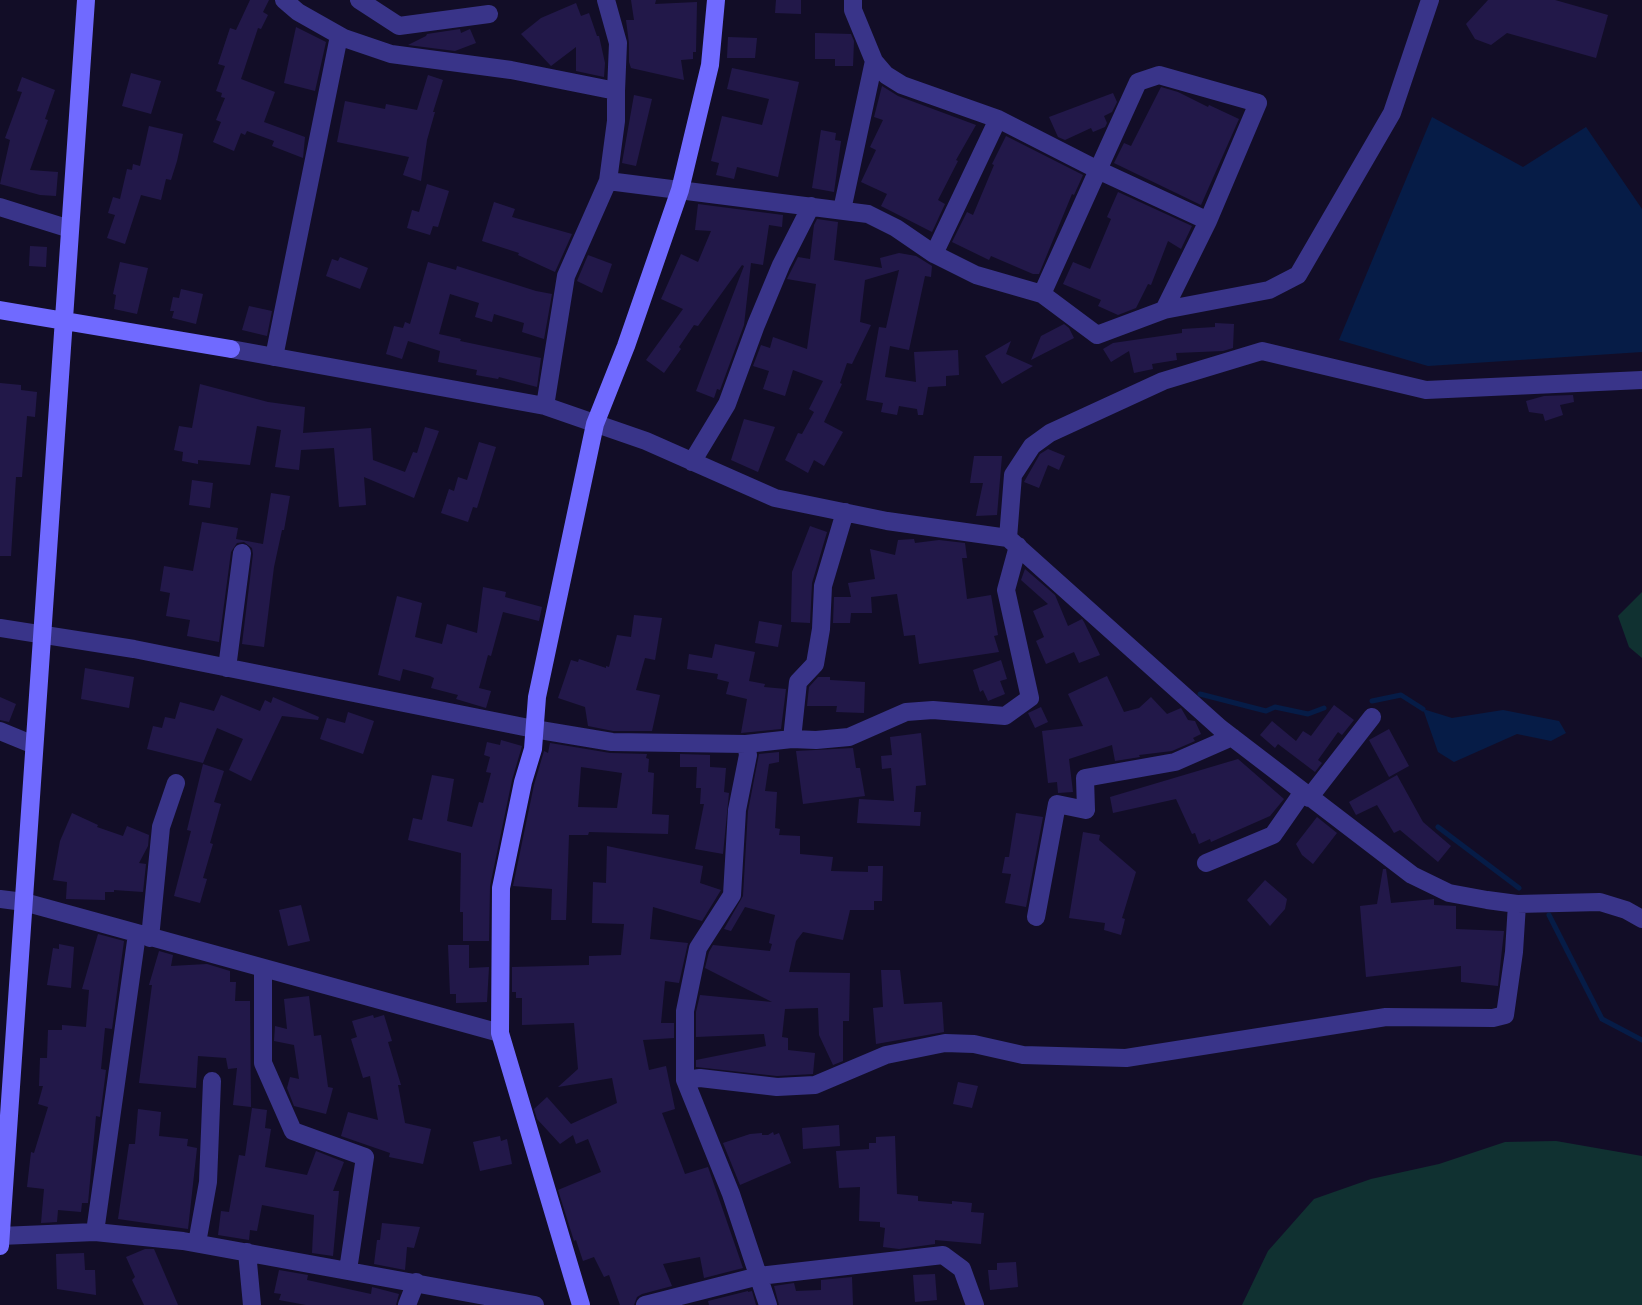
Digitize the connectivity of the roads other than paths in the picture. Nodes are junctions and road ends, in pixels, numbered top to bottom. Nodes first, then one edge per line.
1 (86, 0) edge
2 (284, 0) edge
3 (359, 0) edge
4 (606, 0) edge
5 (716, 0) edge
6 (853, 0) edge
7 (1430, 0) edge
8 (489, 14) dead end
9 (339, 36) junction
10 (874, 61) junction
11 (616, 91) junction
12 (998, 119) junction
13 (1098, 170) junction
14 (608, 181) junction
15 (680, 190) junction
16 (811, 206) junction
17 (0, 207) edge
18 (842, 210) junction
19 (1208, 221) junction
20 (70, 229) junction
21 (934, 254) junction
22 (1042, 294) junction
23 (0, 310) edge
24 (1164, 310) junction
25 (63, 322) junction
26 (274, 357) junction
27 (1642, 380) edge
28 (545, 406) junction
29 (595, 424) junction
30 (692, 462) junction
31 (845, 512) junction
32 (1013, 542) junction
33 (242, 553) dead end
34 (0, 628) edge
35 (41, 636) junction
36 (227, 668) junction
37 (1373, 717) dead end
38 (534, 729) junction
39 (0, 731) edge
40 (1232, 737) junction
41 (792, 739) junction
42 (34, 744) junction
43 (746, 744) junction
44 (176, 783) dead end
45 (1306, 795) junction
46 (1206, 863) dead end
47 (0, 899) edge
48 (24, 902) junction
49 (1517, 904) junction
50 (1036, 917) dead end
51 (1642, 919) edge
52 (144, 936) junction
53 (262, 969) junction
54 (500, 1033) junction
55 (685, 1080) junction
56 (212, 1081) dead end
57 (96, 1232) junction
58 (0, 1236) edge
59 (197, 1243) junction
60 (0, 1246) edge
61 (247, 1252) junction
62 (348, 1270) junction
63 (759, 1276) junction
64 (416, 1282) junction
65 (252, 1305) edge
66 (407, 1305) edge
67 (535, 1305) edge
68 (581, 1305) edge
69 (645, 1305) edge
70 (768, 1305) edge
71 (975, 1305) edge

1 - 20 street
2 - 9 street
3 - 8 street
4 - 11 street
5 - 15 street
6 - 10 street
7 - 24 street
9 - 11 street
9 - 26 street
10 - 12 street
10 - 18 street
11 - 14 street
12 - 13 street
12 - 21 street
13 - 19 street
13 - 19 street
13 - 22 street
14 - 15 street
14 - 28 street
15 - 16 street
15 - 29 street
16 - 18 street
16 - 30 street
17 - 20 street
18 - 21 street
19 - 24 street
20 - 25 street
21 - 22 street
22 - 24 street
23 - 25 street
25 - 26 street
25 - 35 street
26 - 28 street
27 - 32 street
28 - 29 street
29 - 30 street
29 - 38 street
30 - 31 street
31 - 32 street
31 - 41 street
32 - 40 street
32 - 41 street
33 - 36 street
34 - 35 street
35 - 36 street
35 - 42 street
36 - 38 street
37 - 45 street
38 - 43 street
38 - 54 street
39 - 42 street
40 - 45 street
40 - 50 street
41 - 43 street
42 - 48 street
43 - 55 street
44 - 52 street
45 - 46 street
45 - 49 street
47 - 48 street
48 - 52 street
48 - 58 street
49 - 51 street
49 - 55 street
52 - 53 street
52 - 57 street
53 - 54 street
53 - 62 street
54 - 68 street
55 - 63 street
56 - 59 street
57 - 58 street
57 - 59 street
58 - 60 street
59 - 61 street
61 - 62 street
61 - 65 street
62 - 64 street
63 - 69 street
63 - 70 street
63 - 71 street
64 - 66 street
64 - 67 street

